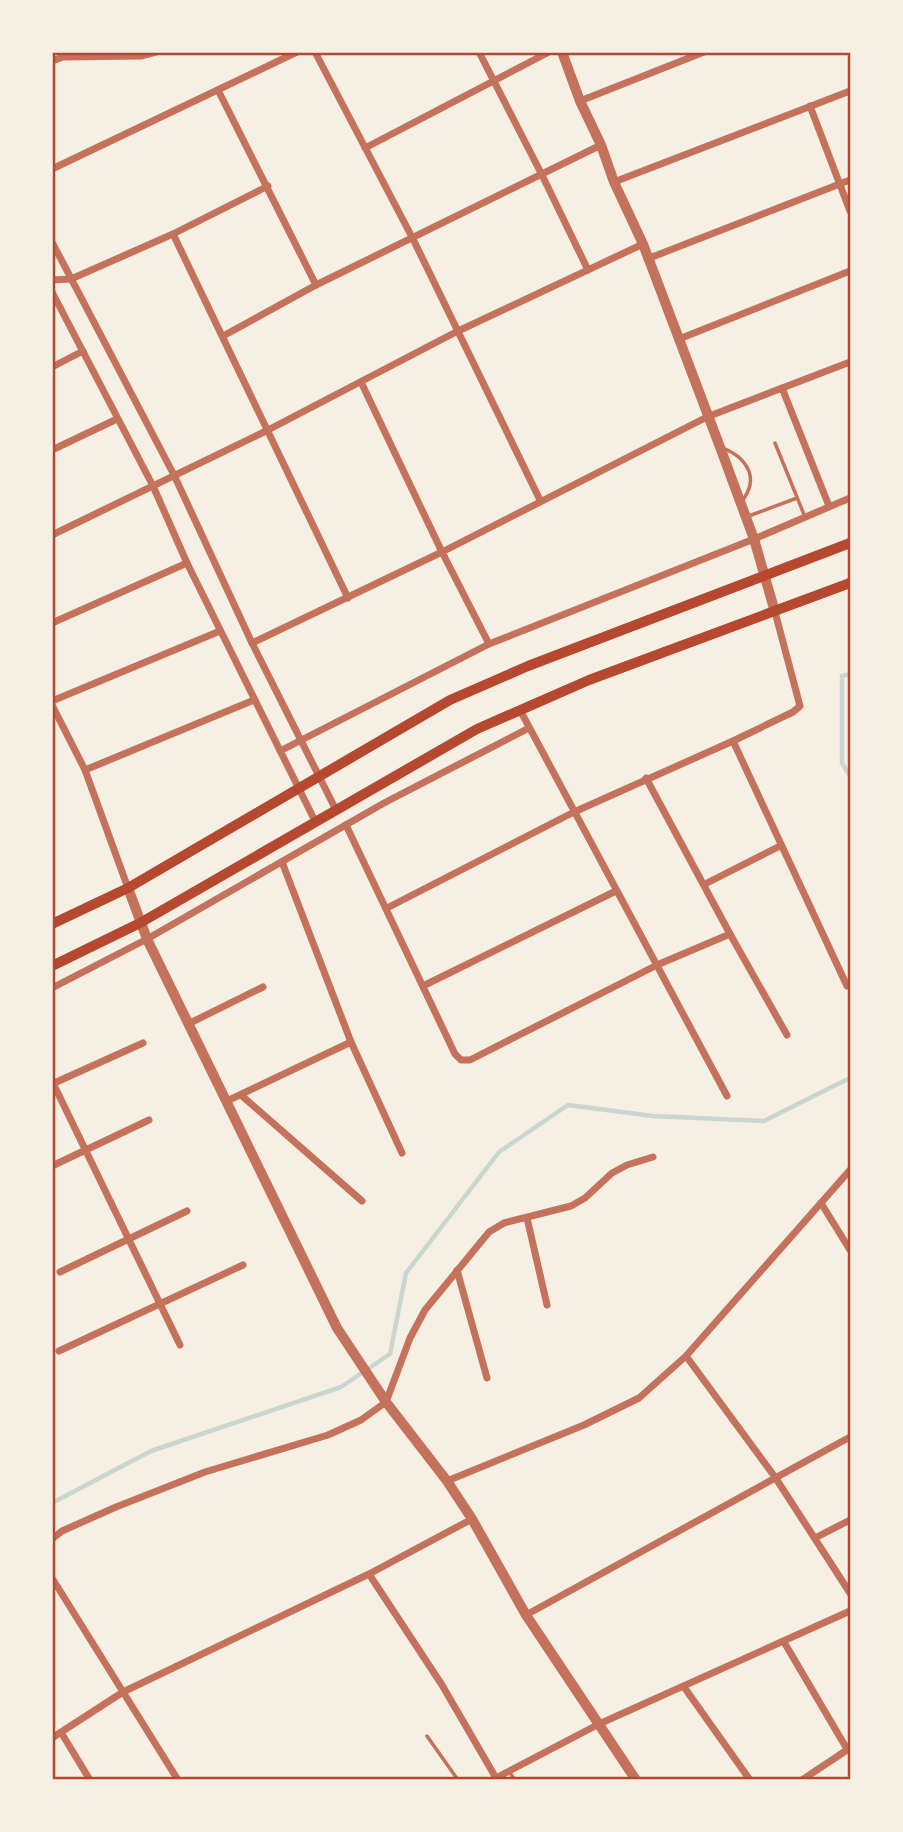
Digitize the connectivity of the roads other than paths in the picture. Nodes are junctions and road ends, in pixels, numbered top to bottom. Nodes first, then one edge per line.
1 (156, 52) edge
2 (297, 52) edge
3 (315, 52) edge
4 (479, 52) edge
5 (548, 52) edge
6 (562, 52) edge
7 (704, 52) edge
8 (52, 61) edge
9 (494, 82) junction
10 (218, 90) junction
11 (850, 90) edge
12 (580, 101) junction
13 (810, 106) junction
14 (601, 145) junction
15 (365, 148) junction
16 (52, 169) edge
17 (542, 175) junction
18 (850, 180) edge
19 (614, 182) junction
20 (840, 184) junction
21 (268, 186) junction
22 (850, 211) edge
23 (173, 234) junction
24 (412, 239) junction
25 (52, 242) edge
26 (643, 244) junction
27 (647, 259) junction
28 (588, 270) junction
29 (850, 271) edge
30 (71, 279) junction
31 (52, 280) edge
32 (316, 285) junction
33 (52, 292) edge
34 (456, 332) junction
35 (223, 336) junction
36 (678, 340) junction
37 (83, 351) junction
38 (850, 362) edge
39 (52, 367) edge
40 (361, 383) junction
41 (782, 388) junction
42 (707, 417) junction
43 (117, 419) junction
44 (268, 430) junction
45 (775, 443) dead end
46 (720, 447) junction
47 (52, 450) edge
48 (174, 475) junction
49 (153, 486) junction
50 (797, 498) junction
51 (850, 498) edge
52 (540, 500) junction
53 (741, 503) junction
54 (829, 506) junction
55 (746, 517) junction
56 (805, 517) junction
57 (52, 535) edge
58 (754, 539) junction
59 (850, 543) edge
60 (442, 552) junction
61 (187, 563) junction
62 (766, 577) junction
63 (850, 583) edge
64 (348, 598) junction
65 (775, 612) junction
66 (52, 623) edge
67 (220, 631) junction
68 (253, 643) junction
69 (489, 644) junction
70 (254, 700) junction
71 (52, 703) edge
72 (520, 710) junction
73 (529, 728) junction
74 (302, 739) junction
75 (733, 741) junction
76 (280, 751) junction
77 (85, 770) junction
78 (319, 775) junction
79 (646, 778) junction
80 (297, 788) junction
81 (336, 810) junction
82 (574, 812) junction
83 (315, 821) junction
84 (346, 825) junction
85 (780, 846) junction
86 (282, 862) junction
87 (705, 884) junction
88 (128, 888) junction
89 (617, 891) junction
90 (387, 908) junction
91 (141, 923) junction
92 (52, 924) edge
93 (730, 934) junction
94 (147, 939) junction
95 (657, 965) junction
96 (52, 966) edge
97 (423, 986) junction
98 (847, 986) dead end
99 (263, 987) dead end
100 (52, 988) edge
101 (190, 1023) junction
102 (787, 1035) dead end
103 (351, 1042) junction
104 (143, 1043) dead end
105 (53, 1083) edge
106 (241, 1095) junction
107 (727, 1096) dead end
108 (228, 1101) junction
109 (149, 1120) dead end
110 (85, 1150) junction
111 (402, 1153) dead end
112 (653, 1157) dead end
113 (52, 1166) edge
114 (850, 1170) edge
115 (362, 1200) dead end
116 (821, 1203) junction
117 (187, 1211) dead end
118 (527, 1218) junction
119 (128, 1239) junction
120 (850, 1250) edge
121 (243, 1265) dead end
122 (457, 1270) junction
123 (60, 1272) dead end
124 (160, 1303) junction
125 (547, 1306) dead end
126 (180, 1345) dead end
127 (59, 1351) dead end
128 (686, 1356) junction
129 (487, 1378) dead end
130 (386, 1402) junction
131 (850, 1437) edge
132 (775, 1477) junction
133 (447, 1480) junction
134 (472, 1519) junction
135 (850, 1520) edge
136 (816, 1538) junction
137 (52, 1539) edge
138 (369, 1574) junction
139 (52, 1577) edge
140 (850, 1594) edge
141 (850, 1611) edge
142 (526, 1615) junction
143 (784, 1642) junction
144 (684, 1687) junction
145 (123, 1692) junction
146 (599, 1724) junction
147 (62, 1734) junction
148 (427, 1736) dead end
149 (52, 1738) edge
150 (849, 1751) edge
151 (509, 1771) junction
152 (494, 1779) edge
153 (90, 1780) edge
154 (178, 1780) edge
155 (458, 1780) edge
156 (515, 1780) edge
157 (636, 1780) edge
158 (750, 1780) edge
159 (802, 1780) edge

1 - 8 street
2 - 10 street
3 - 15 street
4 - 9 street
5 - 9 street
6 - 12 street
7 - 12 street
9 - 15 street
9 - 17 street
10 - 16 street
10 - 21 street
11 - 13 street
12 - 14 street
13 - 19 street
13 - 20 street
14 - 17 street
14 - 19 street
15 - 24 street
17 - 24 street
17 - 28 street
18 - 20 street
19 - 26 street
20 - 22 street
20 - 27 street
21 - 23 street
21 - 32 street
23 - 30 street
23 - 35 street
24 - 32 street
24 - 34 street
25 - 30 street
26 - 27 street
26 - 28 street
27 - 36 street
28 - 34 street
29 - 36 street
30 - 31 street
30 - 48 street
32 - 35 street
33 - 37 street
34 - 40 street
34 - 52 street
35 - 44 street
36 - 42 street
37 - 39 street
37 - 43 street
38 - 41 street
40 - 44 street
40 - 60 street
41 - 42 street
41 - 54 street
42 - 46 street
42 - 52 street
43 - 47 street
43 - 49 street
44 - 48 street
44 - 64 street
45 - 50 lane
46 - 53 street
46 - 53 lane
48 - 49 street
48 - 68 street
49 - 57 street
49 - 61 street
50 - 55 lane
50 - 56 lane
51 - 54 street
52 - 60 street
53 - 55 street
54 - 56 street
55 - 58 street
56 - 58 street
58 - 62 street
58 - 69 street
59 - 62 main road
60 - 64 street
60 - 69 street
61 - 66 street
61 - 67 street
62 - 65 street
62 - 78 main road
63 - 65 main road
64 - 68 street
65 - 72 main road
65 - 75 street
67 - 70 street
67 - 71 street
68 - 74 street
69 - 74 street
70 - 76 street
70 - 77 street
71 - 77 street
72 - 73 street
72 - 81 main road
73 - 82 street
73 - 84 street
74 - 76 street
74 - 78 street
75 - 79 street
75 - 85 street
76 - 80 street
77 - 88 street
78 - 80 main road
78 - 81 street
79 - 82 street
79 - 87 street
80 - 83 street
80 - 88 main road
81 - 83 main road
82 - 89 street
82 - 90 street
83 - 91 main road
84 - 86 street
84 - 90 street
85 - 87 street
85 - 98 street
86 - 94 street
86 - 103 street
87 - 93 street
88 - 91 street
88 - 92 main road
89 - 95 street
89 - 97 street
90 - 97 street
91 - 94 street
91 - 96 main road
93 - 95 street
93 - 102 street
94 - 100 street
94 - 101 street
95 - 97 street
95 - 107 street
99 - 101 street
101 - 108 street
103 - 106 street
103 - 111 street
104 - 105 street
105 - 110 street
106 - 108 street
106 - 115 street
108 - 130 street
109 - 110 street
110 - 113 street
110 - 119 street
112 - 118 street
114 - 116 street
116 - 120 street
116 - 128 street
117 - 119 street
118 - 122 street
118 - 125 street
119 - 123 street
119 - 124 street
121 - 124 street
122 - 129 street
122 - 130 street
124 - 126 street
124 - 127 street
128 - 132 street
128 - 133 street
130 - 133 street
130 - 137 street
131 - 132 street
132 - 136 street
132 - 142 street
133 - 134 street
134 - 138 street
134 - 142 street
135 - 136 street
136 - 140 street
138 - 145 street
138 - 152 street
139 - 145 street
141 - 143 street
142 - 146 street
143 - 144 street
143 - 150 street
144 - 146 street
144 - 158 street
145 - 147 street
145 - 154 street
146 - 151 street
146 - 157 street
147 - 149 street
147 - 153 street
148 - 155 lane
150 - 159 street
151 - 152 street
151 - 156 lane

